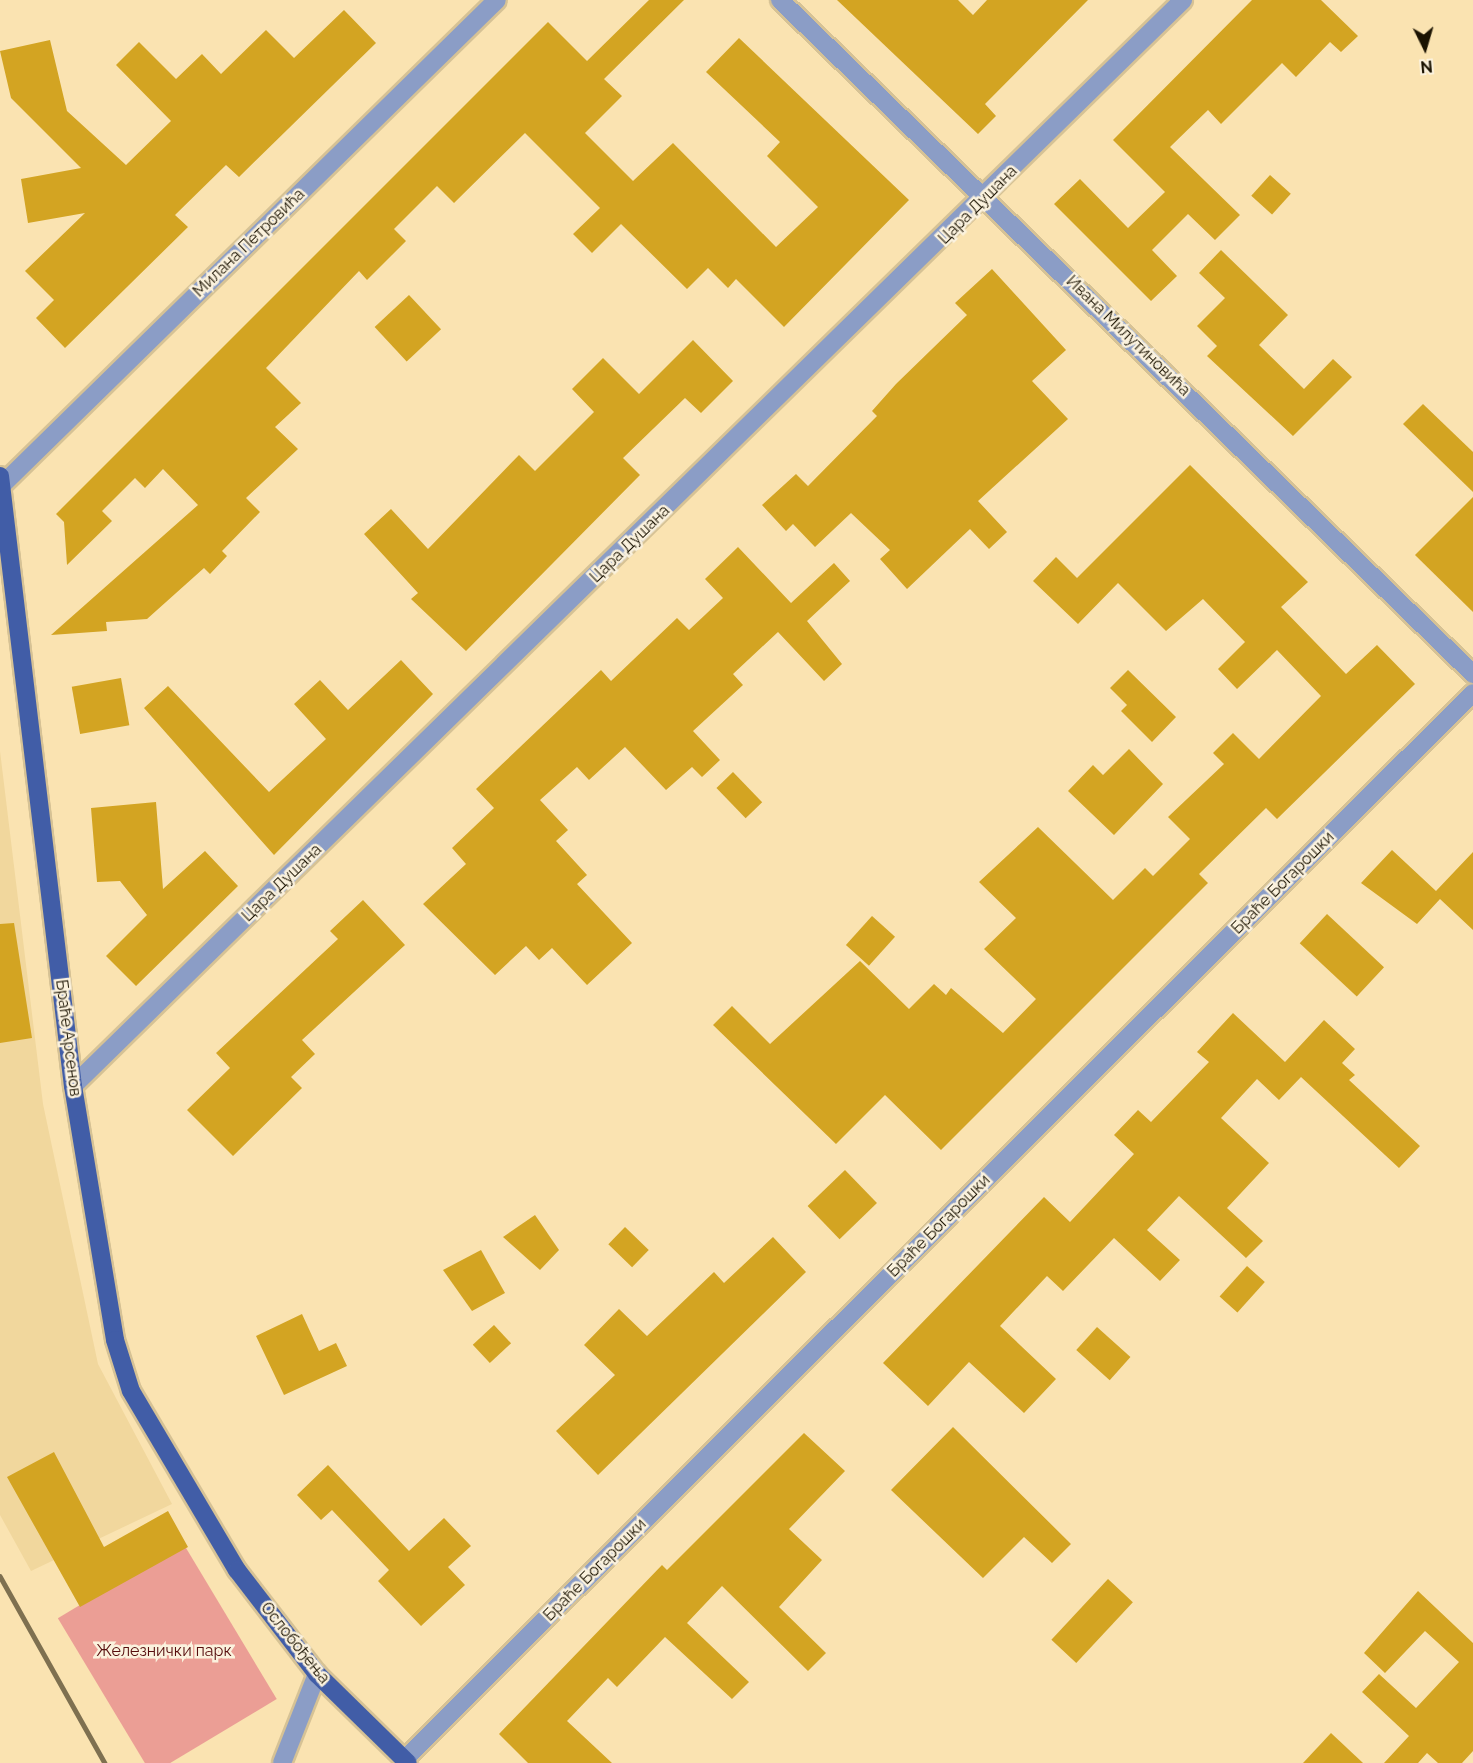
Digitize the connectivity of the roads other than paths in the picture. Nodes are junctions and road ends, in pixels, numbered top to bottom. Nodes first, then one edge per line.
1 (497, 0) edge
2 (780, 0) edge
3 (1183, 0) edge
4 (986, 197) junction
5 (1, 481) edge
6 (1473, 674) edge
7 (1473, 693) edge
8 (73, 1086) junction
9 (237, 1570) joint
10 (316, 1674) junction
11 (406, 1761) edge
12 (282, 1763) edge

1 - 5 street, Милана Петровића
2 - 4 street, Ивана Милутиновића
3 - 4 street, Цара Душана
4 - 6 street, Ивана Милутиновића
4 - 8 street, Цара Душана
5 - 8 main road, Браће Арсенов
7 - 11 street, Браће Богарошки
8 - 9 main road, Браће Арсенов
9 - 10 main road, Ослобођења
10 - 11 main road, Ослобођења
10 - 12 street

